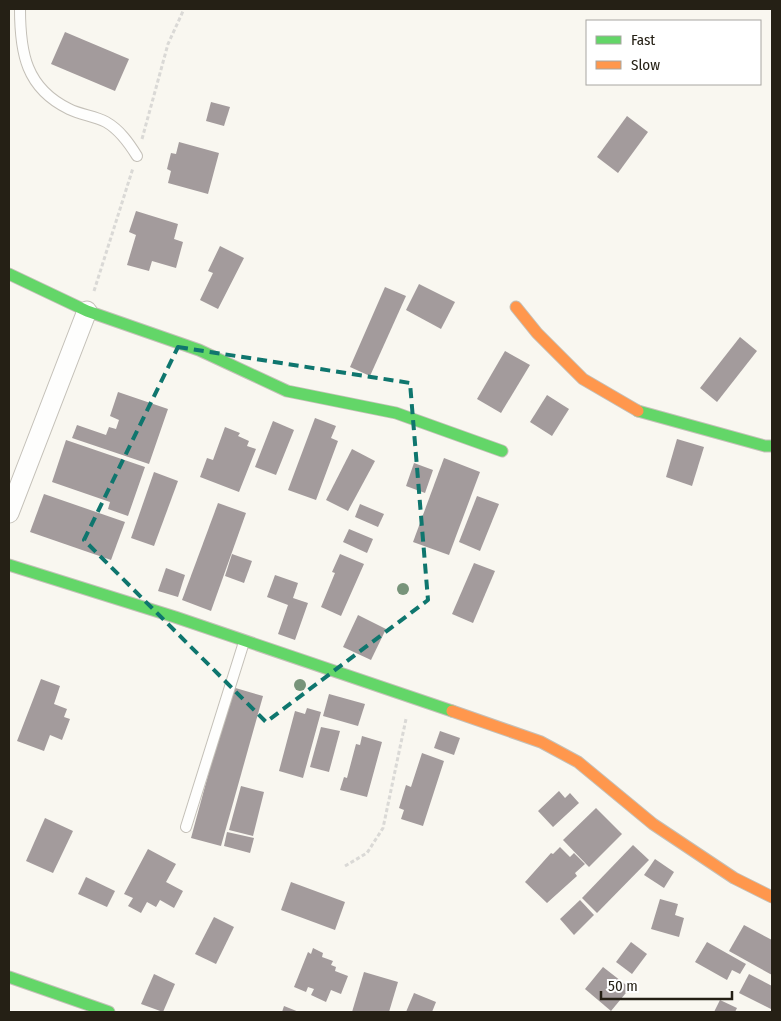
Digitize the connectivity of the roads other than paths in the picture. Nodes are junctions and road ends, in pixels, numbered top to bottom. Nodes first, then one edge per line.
1 (20, 9) edge
2 (137, 156) dead end
3 (9, 274) edge
4 (516, 307) dead end
5 (87, 311) junction
6 (772, 446) edge
7 (502, 451) dead end
8 (9, 513) edge
9 (9, 565) edge
10 (244, 641) junction
11 (186, 827) dead end
12 (772, 897) edge
13 (9, 977) edge
14 (109, 1012) edge

1 - 2 lane
3 - 5 street
4 - 6 street
5 - 7 street
5 - 8 street
9 - 10 street
10 - 11 lane
10 - 12 street
13 - 14 street

